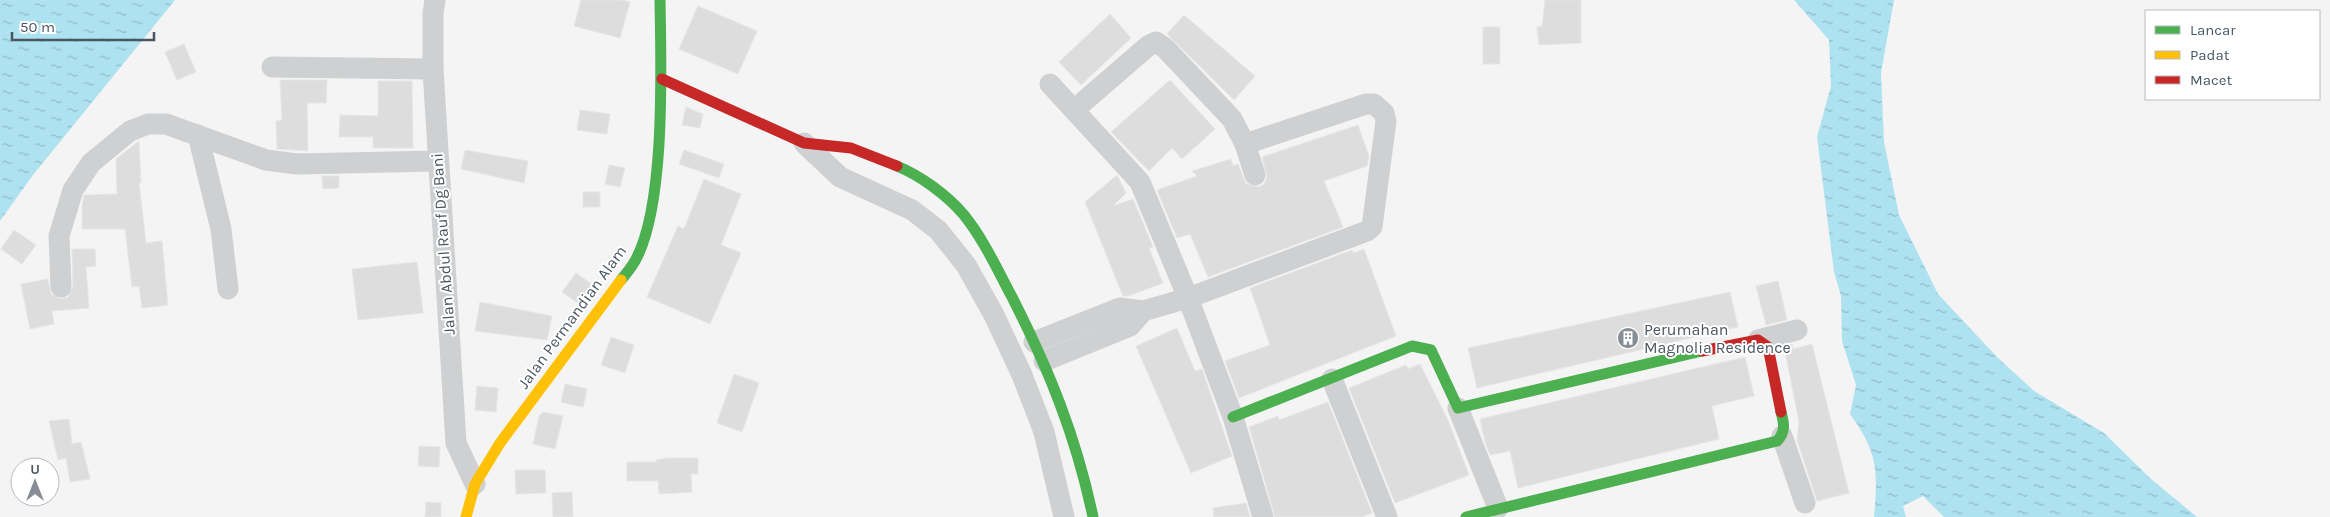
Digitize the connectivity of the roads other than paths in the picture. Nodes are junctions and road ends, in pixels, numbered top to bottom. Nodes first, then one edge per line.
1 (435, 0) edge
2 (660, 0) edge
3 (272, 67) dead end
4 (433, 69) junction
5 (662, 80) junction
6 (1050, 84) dead end
7 (1074, 110) junction
8 (198, 135) junction
9 (804, 143) junction
10 (1245, 144) junction
11 (437, 161) junction
12 (1255, 175) dead end
13 (61, 287) dead end
14 (228, 289) dead end
15 (1188, 298) junction
16 (1143, 311) junction
17 (1797, 330) dead end
18 (1758, 340) junction
19 (1034, 342) junction
20 (1044, 361) junction
21 (1332, 379) junction
22 (1458, 408) junction
23 (1232, 417) junction
24 (1782, 436) junction
25 (475, 484) junction
26 (1805, 503) dead end
27 (1498, 508) junction
28 (466, 517) edge
29 (1064, 517) edge
30 (1093, 517) edge
31 (1263, 517) edge
32 (1387, 517) edge
33 (1466, 517) edge

1 - 4 street, Jalan Abdul Rauf Dg Bani
2 - 5 street, Jalan Permandian Alam
3 - 4 street
4 - 11 street, Jalan Abdul Rauf Dg Bani
5 - 9 street
5 - 25 street, Jalan Permandian Alam
6 - 7 street
7 - 10 street
7 - 15 street
8 - 11 street
8 - 13 street
8 - 14 street
9 - 19 street
9 - 29 street
10 - 12 street
10 - 15 street
11 - 25 street, Jalan Abdul Rauf Dg Bani
15 - 16 street
15 - 23 street
16 - 19 street
16 - 20 street
17 - 18 street
18 - 22 street
18 - 24 street
19 - 20 street
20 - 30 street
21 - 22 street
21 - 23 street
21 - 32 street
22 - 27 street
23 - 31 street
24 - 26 street
24 - 27 street
25 - 28 street, Jalan Permandian Alam
27 - 33 street

